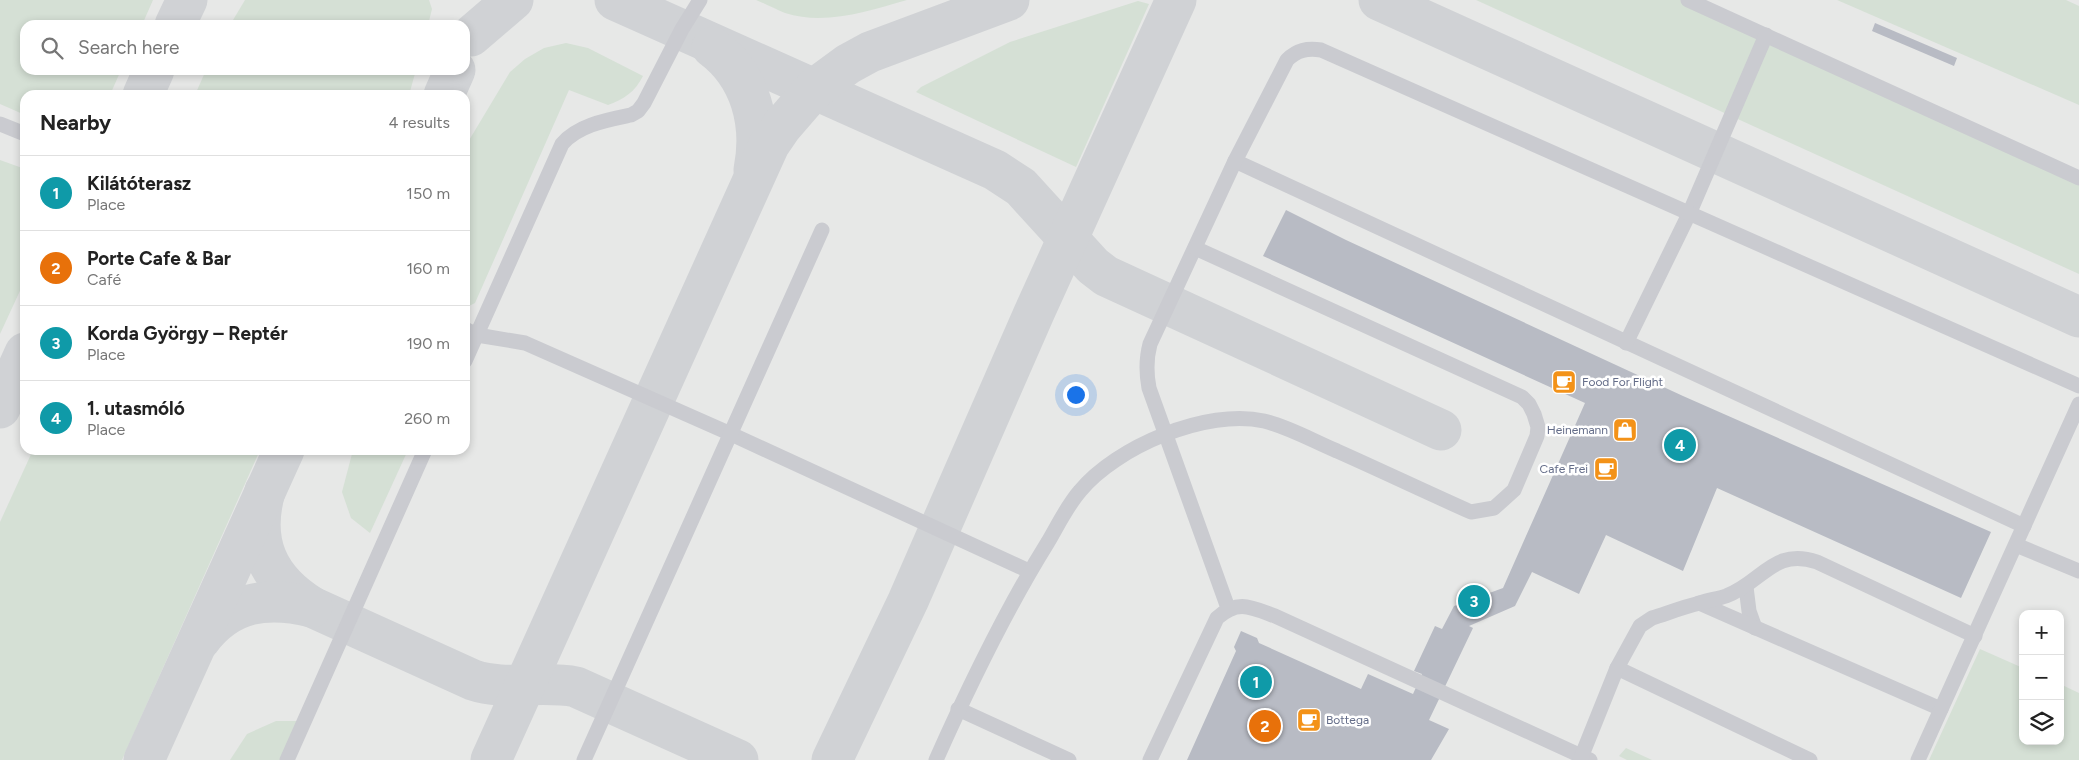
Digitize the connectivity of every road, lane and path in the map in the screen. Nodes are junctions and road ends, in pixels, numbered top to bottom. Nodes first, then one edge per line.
1 (700, 0) edge
2 (1688, 0) edge
3 (1766, 35) junction
4 (0, 124) edge
5 (20, 132) edge
6 (1235, 161) junction
7 (2079, 178) edge
8 (1689, 214) junction
9 (822, 230) dead end
10 (1195, 248) junction
11 (471, 332) edge
12 (1626, 344) junction
13 (2079, 386) edge
14 (2079, 404) edge
15 (731, 434) junction
16 (1166, 434) junction
17 (424, 455) edge
18 (2024, 526) junction
19 (2016, 545) junction
20 (1030, 571) junction
21 (2079, 571) edge
22 (1746, 587) junction
23 (1698, 603) junction
24 (1228, 608) junction
25 (1756, 628) junction
26 (1975, 636) junction
27 (1617, 668) junction
28 (958, 709) junction
29 (1941, 710) junction
30 (1584, 759) edge
31 (287, 760) edge
32 (584, 760) edge
33 (936, 760) edge
34 (1069, 760) edge
35 (1150, 760) edge
36 (1810, 760) edge
37 (1918, 760) edge

1 - 11 lane
2 - 3 lane
3 - 7 lane
3 - 8 lane
4 - 5 lane
6 - 8 lane
6 - 10 lane
6 - 12 lane
8 - 12 lane
8 - 13 lane
9 - 15 lane
10 - 16 lane
10 - 16 lane
11 - 15 lane
12 - 18 lane
14 - 18 lane
15 - 20 lane
15 - 32 lane
16 - 20 lane
16 - 24 lane
17 - 31 lane
18 - 19 lane
19 - 21 lane
19 - 26 lane
20 - 28 lane
22 - 23 lane
22 - 25 lane
22 - 26 lane
23 - 25 lane
23 - 27 lane
24 - 30 lane
24 - 35 lane
25 - 29 lane
26 - 29 lane
27 - 30 lane
27 - 36 lane
28 - 33 lane
28 - 34 lane
29 - 37 lane

